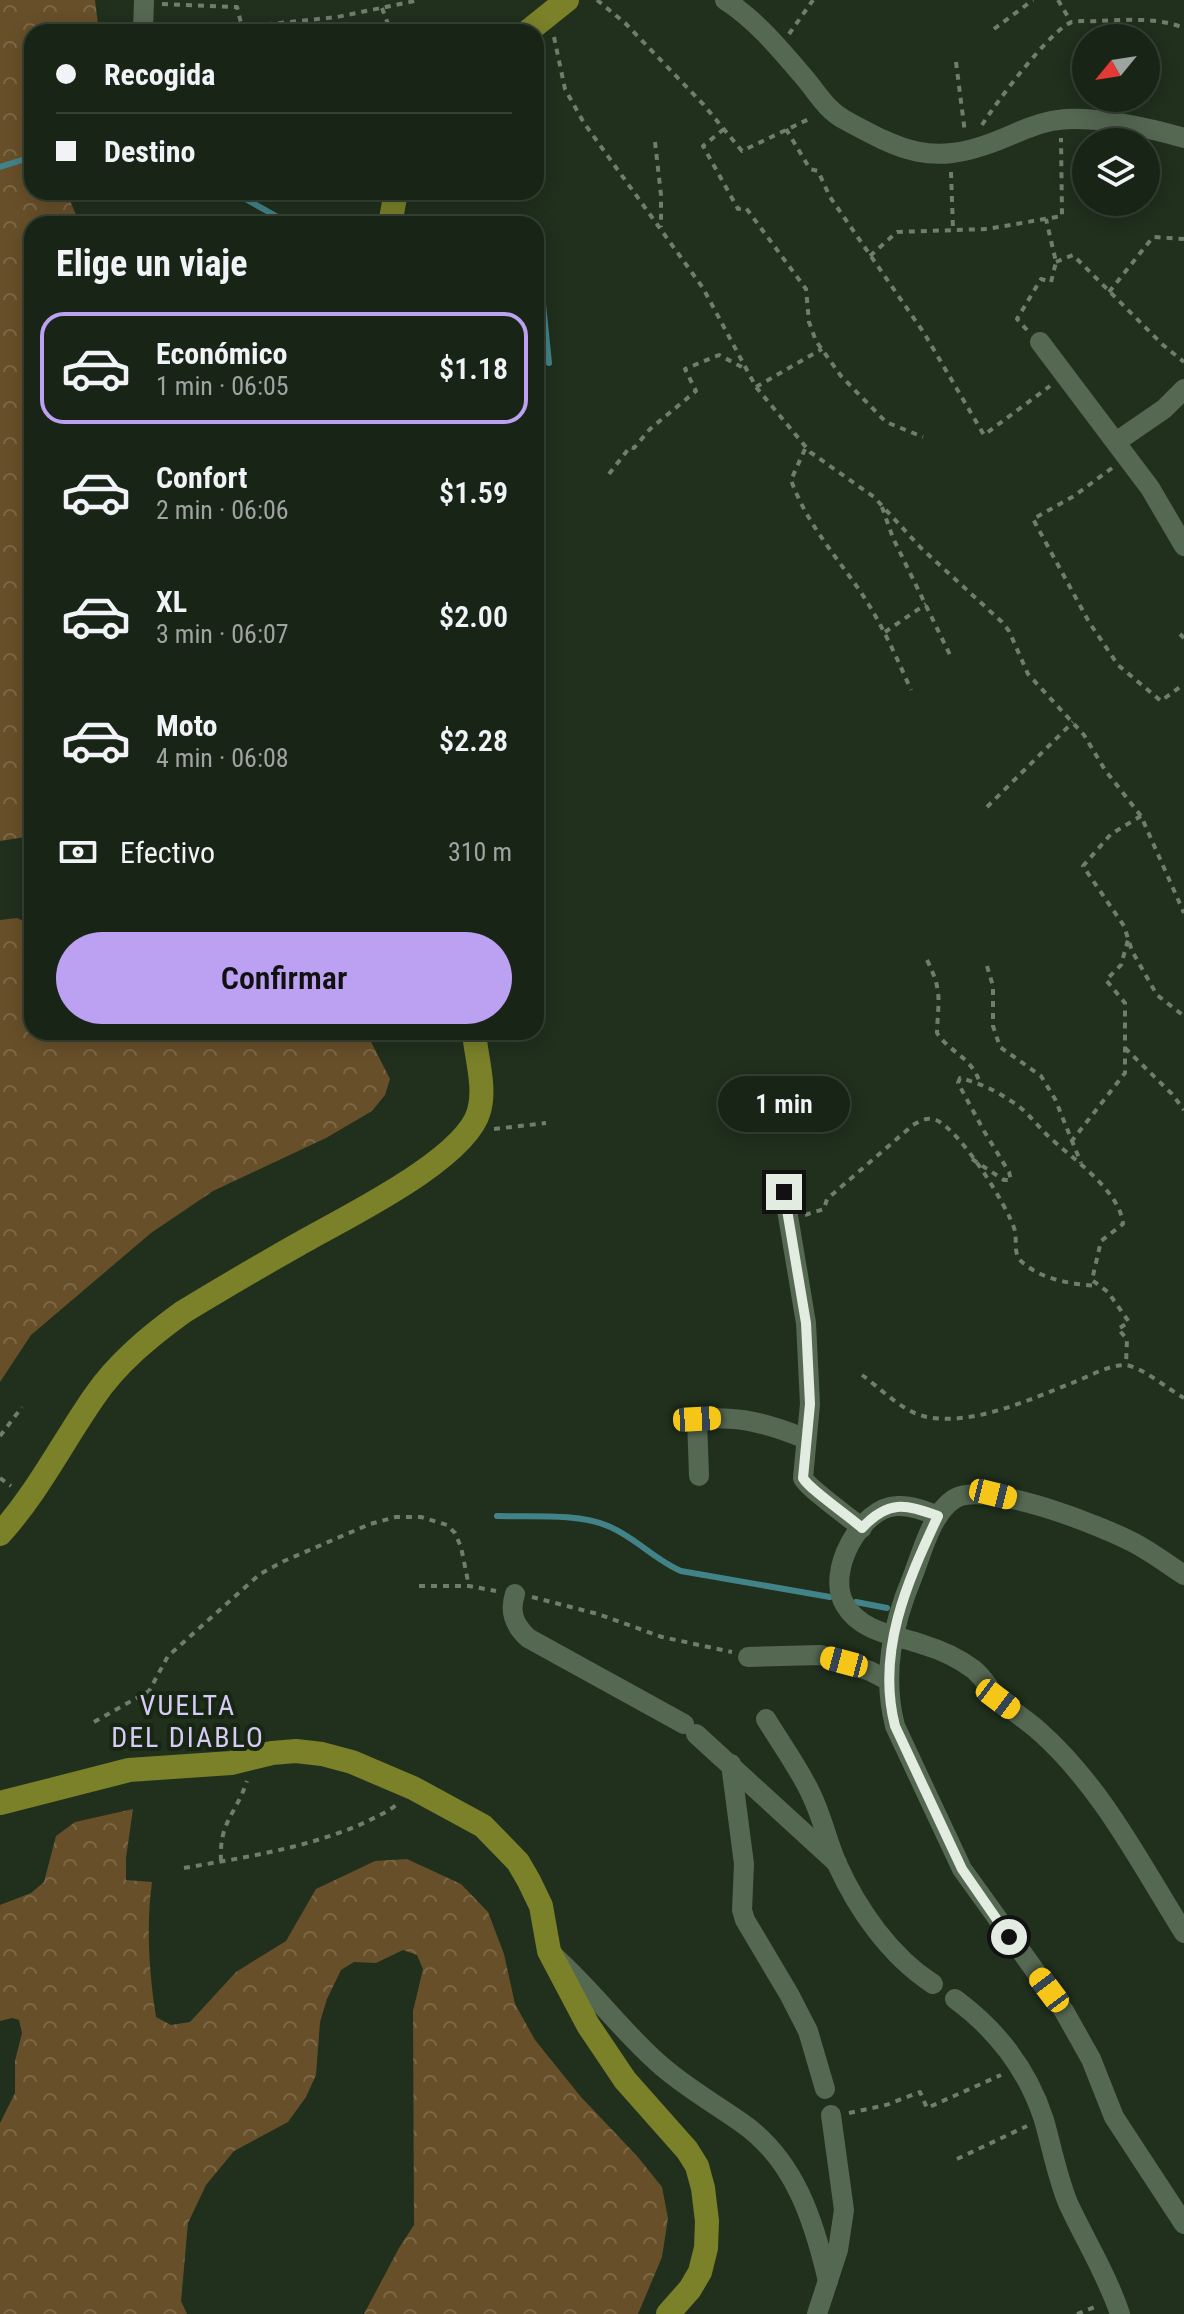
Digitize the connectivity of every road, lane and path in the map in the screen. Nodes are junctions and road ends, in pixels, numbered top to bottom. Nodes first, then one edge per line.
1 (597, 0) edge
2 (725, 0) edge
3 (813, 0) edge
4 (1033, 0) edge
5 (1058, 0) edge
6 (415, 1) edge
7 (144, 2) edge
8 (558, 7) edge
9 (382, 8) junction
10 (1071, 22) junction
11 (143, 24) edge
12 (241, 24) edge
13 (270, 24) edge
14 (388, 24) edge
15 (537, 24) edge
16 (1184, 28) edge
17 (994, 29) dead end
18 (778, 49) junction
19 (956, 62) dead end
20 (829, 109) junction
21 (1061, 120) junction
22 (724, 129) junction
23 (786, 129) junction
24 (1184, 138) edge
25 (655, 142) dead end
26 (958, 152) junction
27 (1046, 219) junction
28 (661, 229) junction
29 (953, 229) junction
30 (1184, 239) edge
31 (870, 256) junction
32 (1056, 262) junction
33 (1109, 292) junction
34 (1040, 342) joint
35 (822, 349) junction
36 (1184, 362) edge
37 (745, 368) junction
38 (1064, 374) junction
39 (756, 387) junction
40 (1183, 392) edge
41 (923, 437) dead end
42 (806, 448) junction
43 (1121, 450) junction
44 (609, 474) dead end
45 (881, 504) junction
46 (1184, 546) edge
47 (926, 604) junction
48 (884, 632) junction
49 (952, 659) dead end
50 (1184, 684) edge
51 (911, 690) dead end
52 (1073, 722) junction
53 (987, 807) dead end
54 (1141, 816) junction
55 (1184, 913) edge
56 (1128, 940) junction
57 (927, 960) dead end
58 (987, 966) dead end
59 (1184, 1016) edge
60 (475, 1040) edge
61 (1124, 1047) junction
62 (980, 1083) junction
63 (1184, 1110) edge
64 (546, 1123) dead end
65 (472, 1127) junction
66 (1071, 1142) junction
67 (972, 1159) junction
68 (1083, 1166) junction
69 (784, 1192) dead end
70 (789, 1220) junction
71 (1100, 1286) junction
72 (1126, 1365) junction
73 (862, 1375) dead end
74 (1184, 1398) edge
75 (22, 1407) dead end
76 (0, 1436) edge
77 (806, 1439) junction
78 (699, 1476) dead end
79 (938, 1516) junction
80 (862, 1528) junction
81 (0, 1534) edge
82 (1184, 1575) edge
83 (419, 1586) dead end
84 (469, 1586) junction
85 (515, 1594) junction
86 (748, 1657) joint
87 (889, 1681) junction
88 (766, 1719) dead end
89 (94, 1722) dead end
90 (256, 1757) junction
91 (731, 1764) junction
92 (413, 1788) junction
93 (0, 1803) edge
94 (221, 1861) junction
95 (837, 1863) junction
96 (184, 1868) dead end
97 (1184, 1933) edge
98 (549, 1951) junction
99 (933, 1984) dead end
100 (955, 1999) dead end
101 (1019, 2067) junction
102 (825, 2089) dead end
103 (831, 2116) joint
104 (1043, 2118) junction
105 (957, 2159) dead end
106 (1184, 2224) edge
107 (828, 2281) junction
108 (668, 2314) edge
109 (817, 2314) edge
110 (1120, 2314) edge

1 - 22 path
2 - 18 street
3 - 18 path
4 - 17 path
5 - 10 path
6 - 9 path
7 - 11 street
7 - 12 path
8 - 15 main road
8 - 28 path
9 - 13 path
9 - 14 path
10 - 16 path
10 - 26 path
18 - 20 street
19 - 26 path
20 - 23 path
20 - 26 street
21 - 24 street
21 - 26 street
21 - 27 path
22 - 23 path
22 - 35 path
23 - 31 path
25 - 28 path
26 - 29 path
27 - 29 path
27 - 32 path
28 - 37 path
29 - 31 path
30 - 33 path
31 - 38 path
32 - 33 path
32 - 34 path
33 - 36 path
34 - 38 street
35 - 39 path
35 - 41 path
37 - 39 path
37 - 44 path
38 - 43 street
39 - 42 path
40 - 43 street
42 - 45 path
42 - 48 path
43 - 46 street
43 - 50 path
45 - 47 path
45 - 52 path
47 - 48 path
47 - 49 path
48 - 51 path
52 - 53 path
52 - 54 path
54 - 55 path
54 - 56 path
56 - 59 path
56 - 61 path
57 - 62 path
58 - 66 path
60 - 65 main road
61 - 63 path
61 - 66 path
62 - 67 path
62 - 68 path
64 - 65 path
65 - 81 main road
66 - 68 path
67 - 70 path
67 - 71 path
68 - 71 path
69 - 70 street
70 - 77 street
71 - 72 path
72 - 73 path
72 - 74 path
75 - 76 path
77 - 78 street
77 - 80 street
79 - 80 street
79 - 82 street
79 - 87 street
80 - 97 street
83 - 84 path
84 - 85 path
84 - 89 path
85 - 86 path
85 - 91 street
86 - 87 street
87 - 106 street
88 - 95 street
90 - 92 main road
90 - 93 main road
90 - 94 path
91 - 95 street
91 - 102 street
92 - 94 path
92 - 98 main road
94 - 96 path
95 - 99 street
98 - 107 street
98 - 108 main road
100 - 101 street
101 - 103 path
101 - 104 street
103 - 107 street
104 - 105 path
104 - 110 street
107 - 109 street

